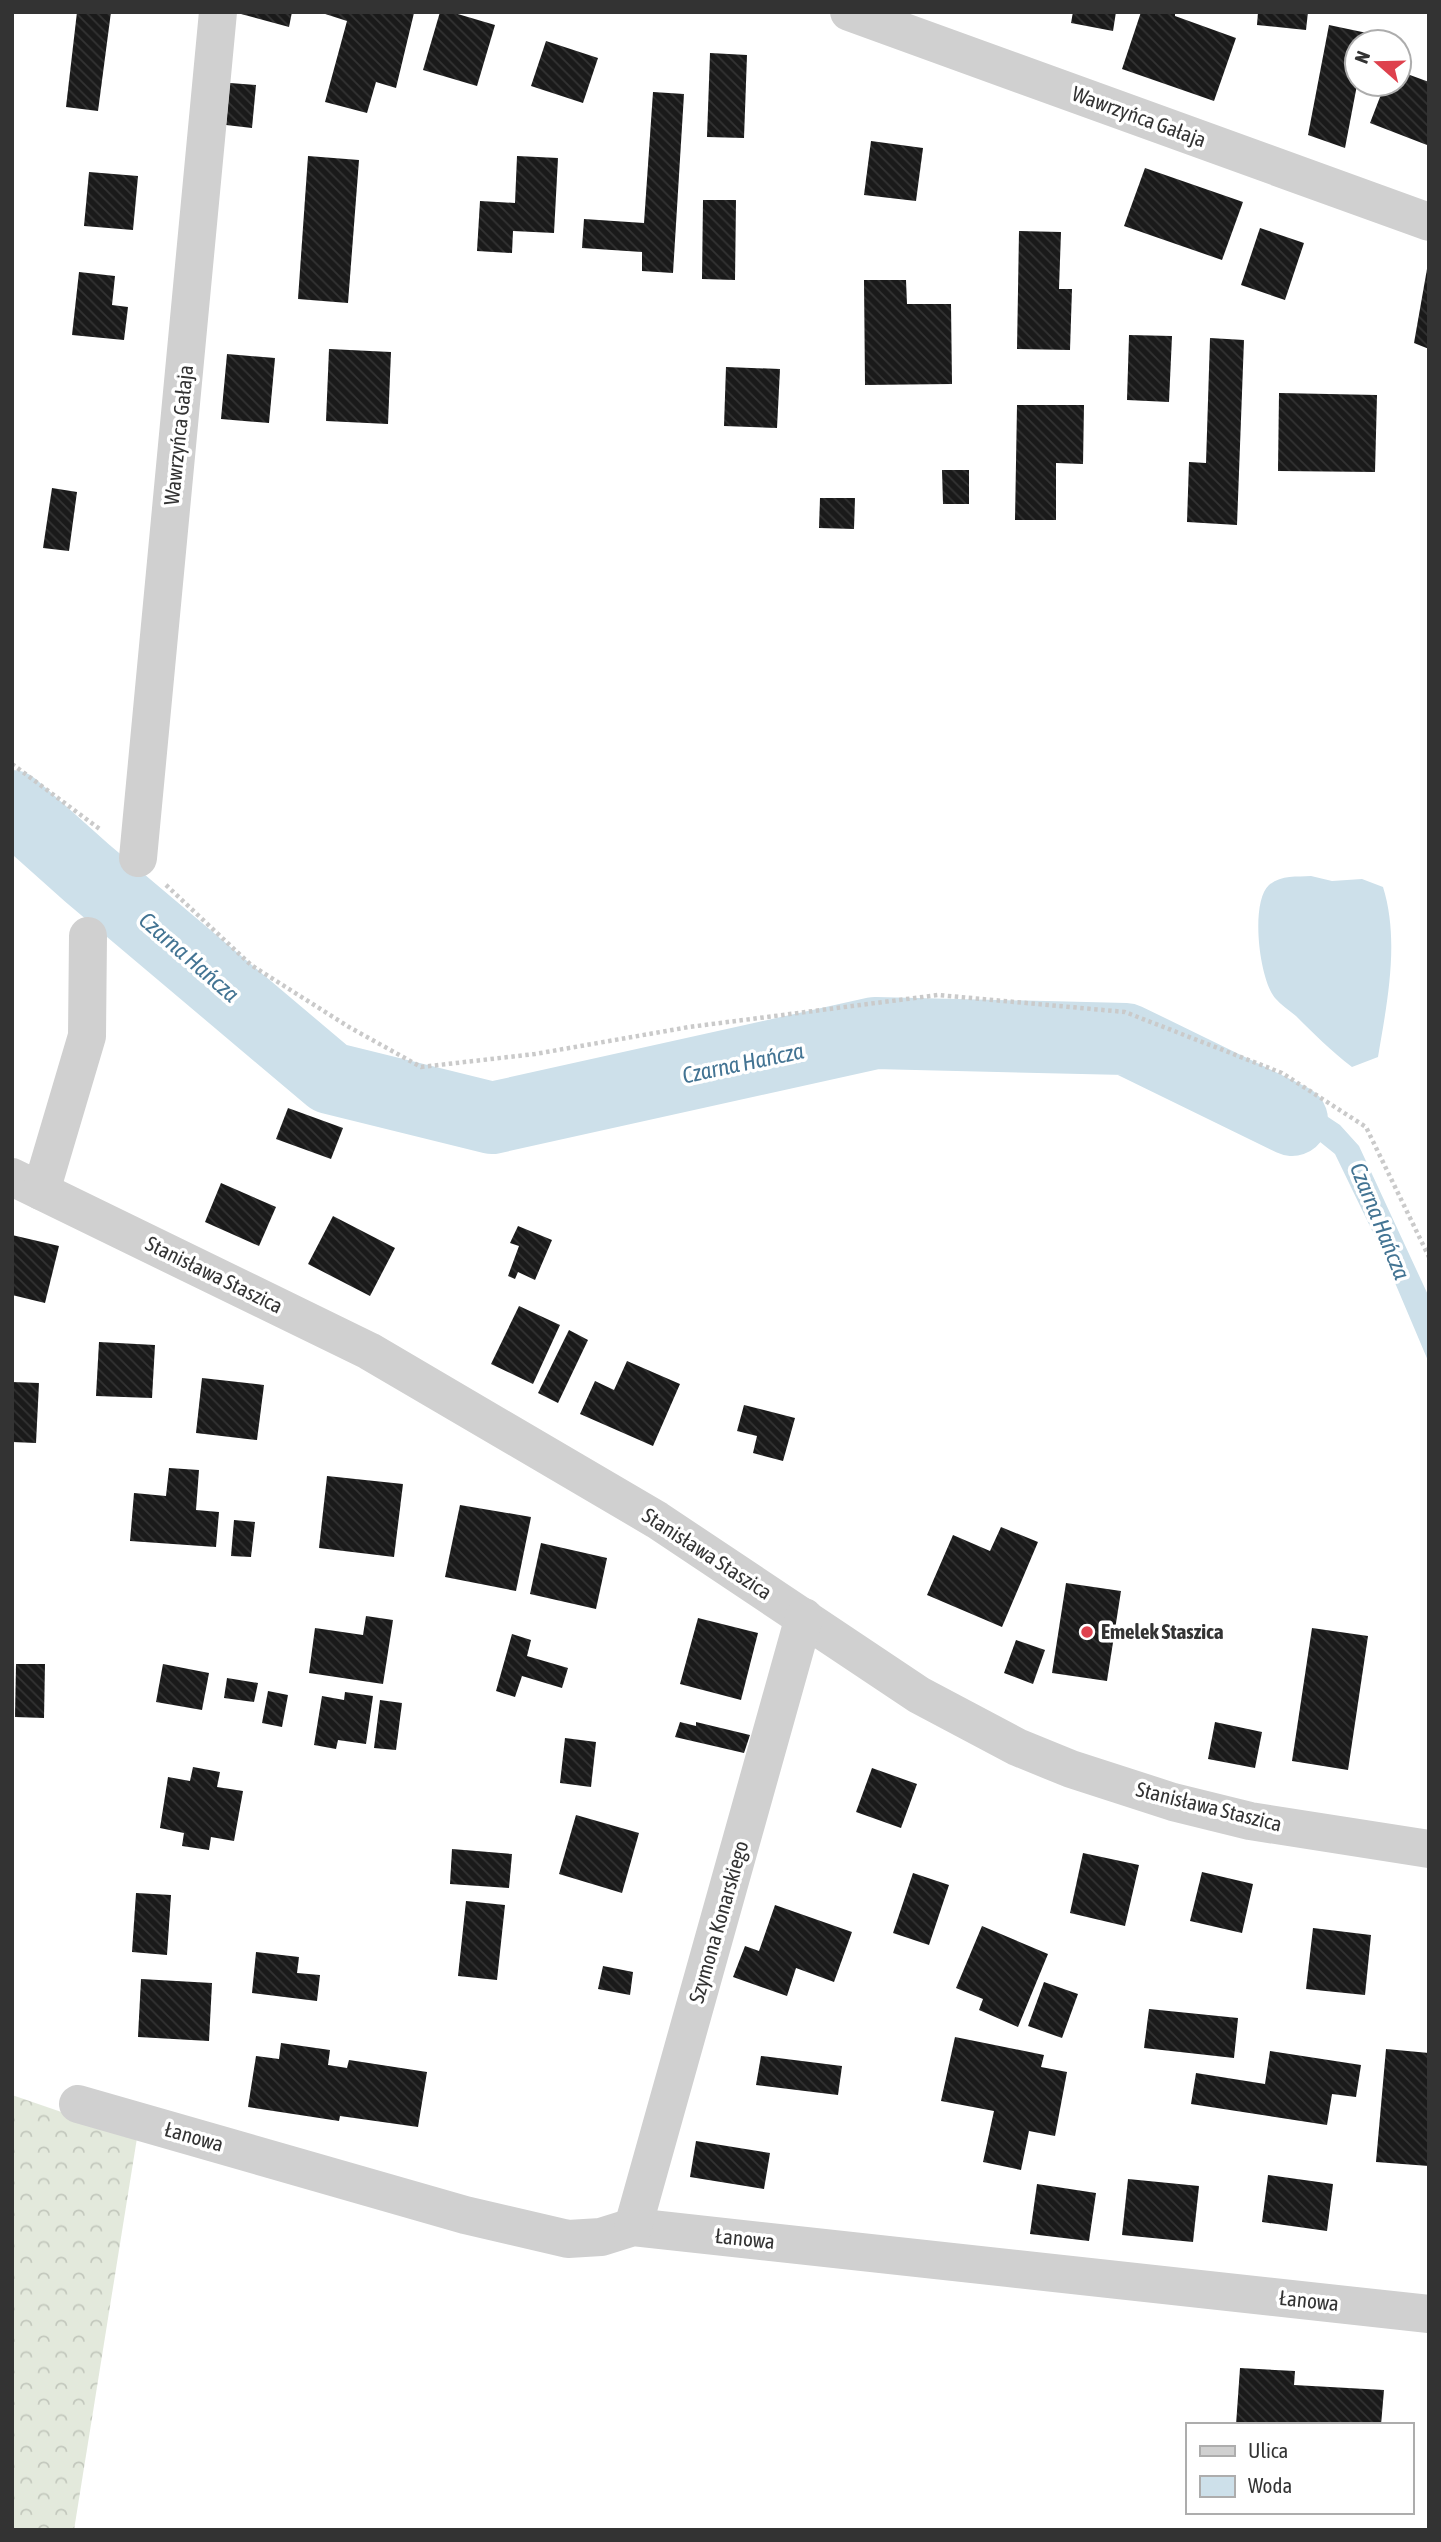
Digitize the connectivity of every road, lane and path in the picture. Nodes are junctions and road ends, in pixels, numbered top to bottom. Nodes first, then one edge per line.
1 (218, 12) edge
2 (849, 12) edge
3 (1429, 222) edge
4 (12, 764) edge
5 (138, 858) junction
6 (88, 936) dead end
7 (26, 1184) edge
8 (1429, 1257) edge
9 (804, 1618) junction
10 (1429, 1849) edge
11 (78, 2104) dead end
12 (633, 2227) junction
13 (1429, 2314) edge

1 - 5 street, Wawrzyńca Gałaja
2 - 3 street, Wawrzyńca Gałaja
4 - 5 path
5 - 8 path
6 - 7 street
7 - 9 street, Stanisława Staszica
9 - 10 street, Stanisława Staszica
9 - 12 street, Szymona Konarskiego
11 - 12 street, Łanowa
12 - 13 street, Łanowa

